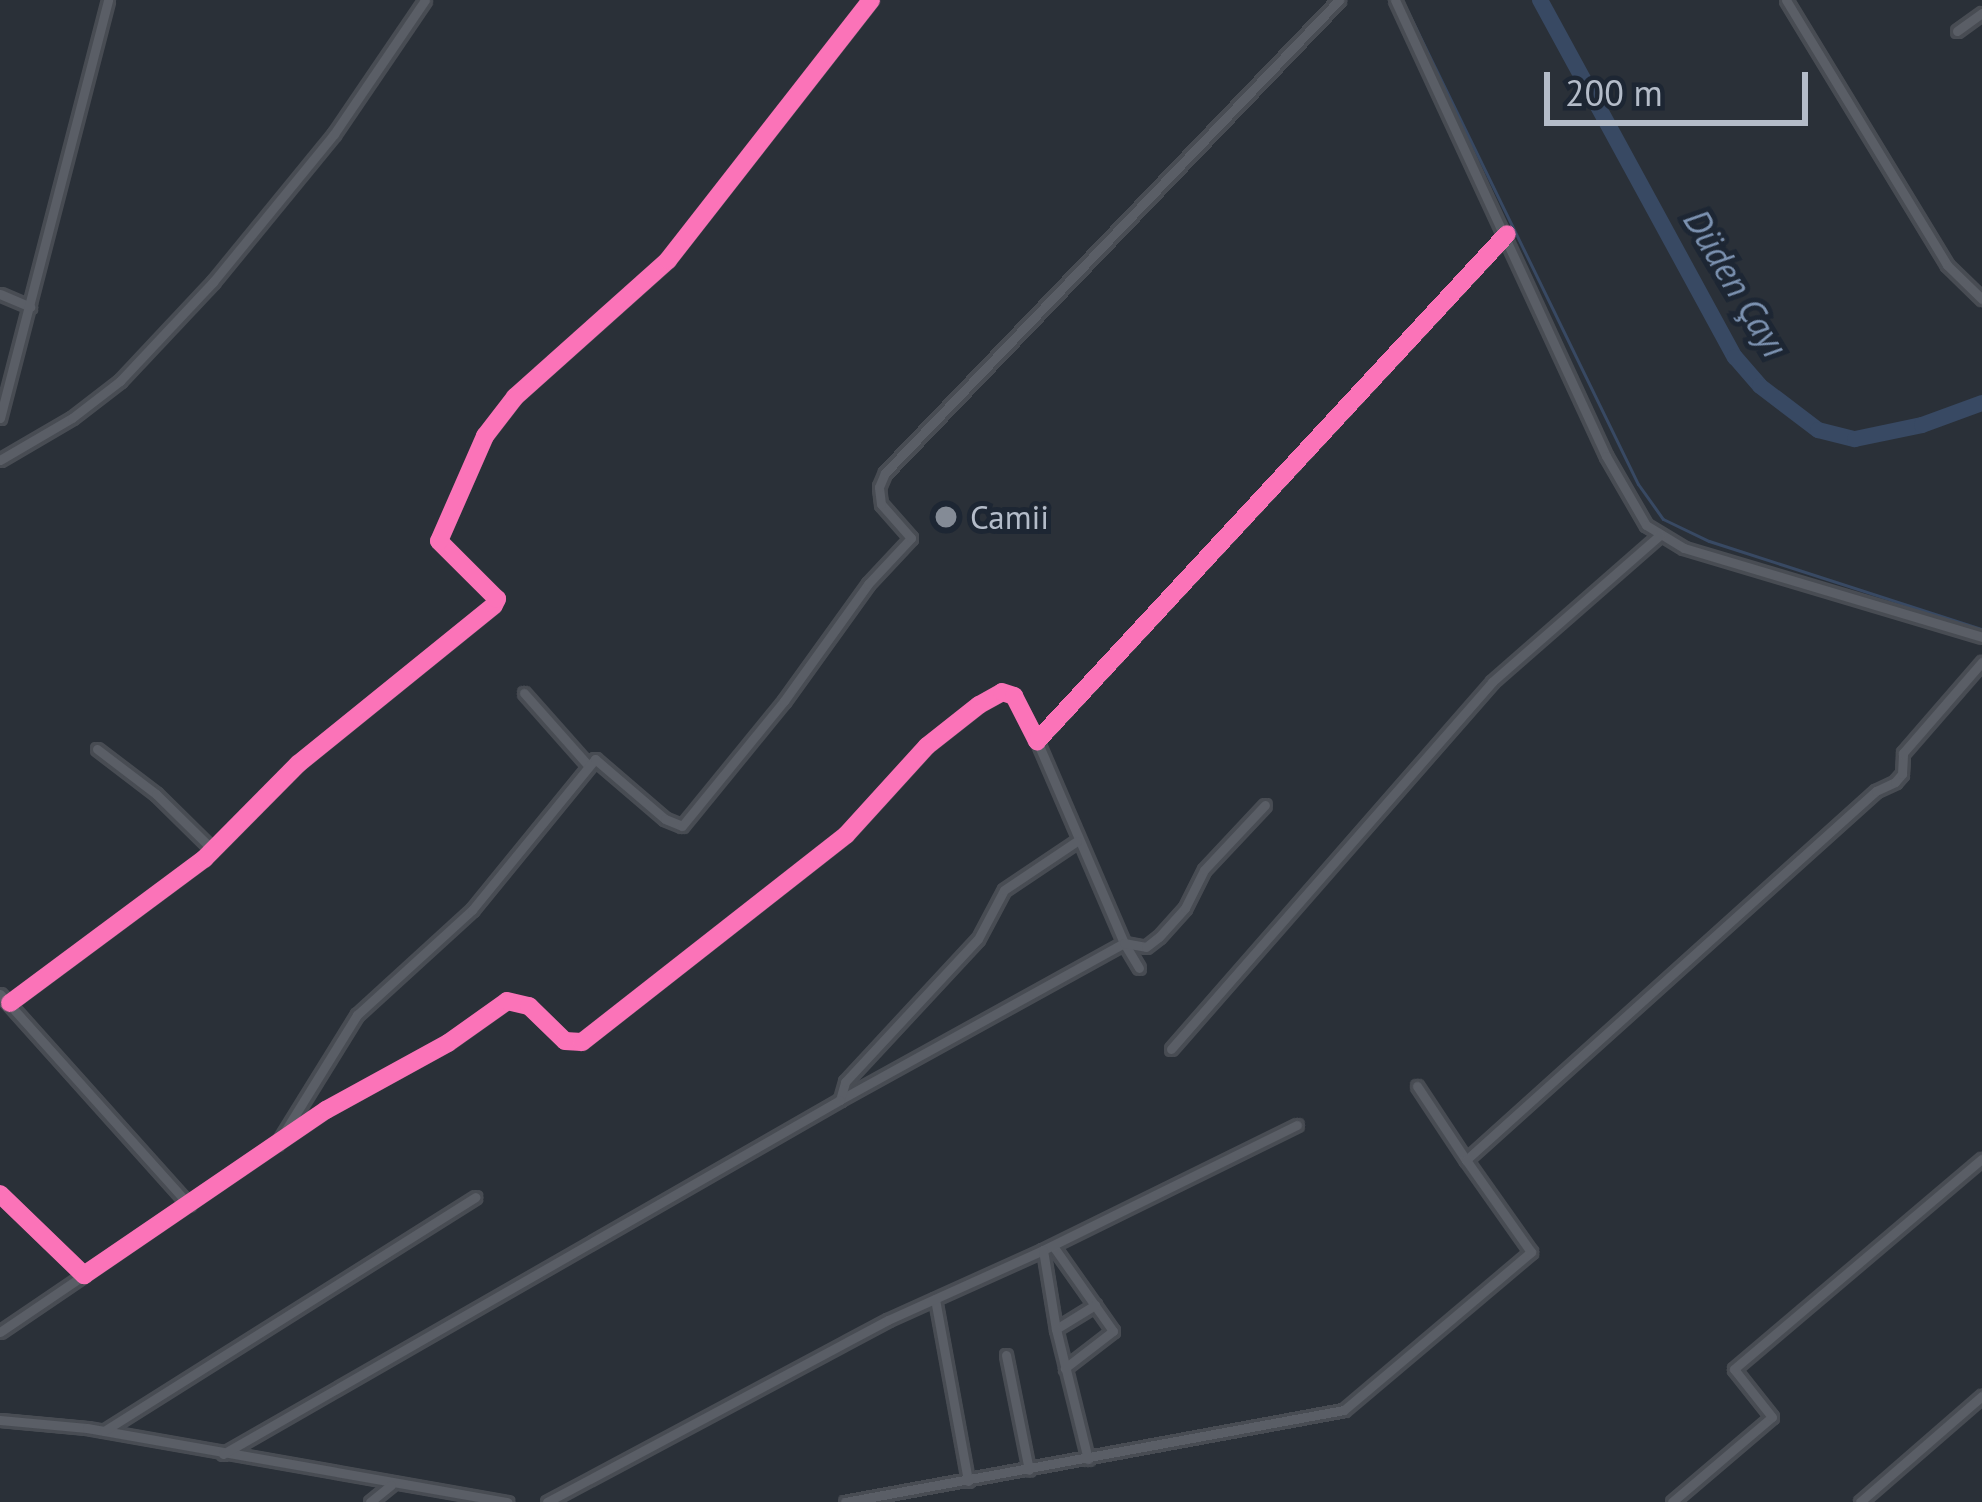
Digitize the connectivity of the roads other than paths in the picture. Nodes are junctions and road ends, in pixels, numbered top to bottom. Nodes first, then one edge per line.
1 (108, 0) edge
2 (424, 0) edge
3 (871, 0) edge
4 (1339, 0) edge
5 (1395, 0) edge
6 (1786, 0) edge
7 (1982, 14) edge
8 (1957, 31) dead end
9 (1507, 234) junction
10 (0, 294) edge
11 (1982, 299) edge
12 (30, 307) junction
13 (0, 418) edge
14 (0, 460) edge
15 (1660, 535) junction
16 (1982, 637) edge
17 (1982, 662) edge
18 (524, 692) dead end
19 (1037, 741) junction
20 (97, 749) dead end
21 (588, 765) junction
22 (1265, 806) dead end
23 (1077, 841) junction
24 (212, 849) junction
25 (1124, 943) junction
26 (1139, 968) dead end
27 (0, 994) edge
28 (10, 1003) junction
29 (1171, 1048) dead end
30 (1417, 1086) dead end
31 (840, 1100) junction
32 (1297, 1125) dead end
33 (275, 1146) junction
34 (1982, 1159) edge
35 (1466, 1160) junction
36 (0, 1194) edge
37 (475, 1197) dead end
38 (189, 1205) junction
39 (1048, 1248) junction
40 (84, 1276) junction
41 (935, 1299) junction
42 (1095, 1306) junction
43 (1056, 1329) junction
44 (0, 1332) edge
45 (1006, 1355) dead end
46 (1065, 1368) junction
47 (1982, 1396) edge
48 (0, 1420) edge
49 (104, 1431) junction
50 (223, 1454) junction
51 (1088, 1459) junction
52 (1029, 1470) junction
53 (968, 1481) junction
54 (391, 1485) junction
55 (370, 1502) edge
56 (508, 1502) edge
57 (547, 1502) edge
58 (845, 1502) edge
59 (1672, 1502) edge
60 (1860, 1502) edge

1 - 12 street
2 - 14 street
3 - 24 street
4 - 21 street
5 - 9 street
6 - 11 street
7 - 8 street
9 - 15 street
9 - 19 street
10 - 12 street
12 - 13 street
15 - 16 street
15 - 29 street
17 - 35 street
18 - 21 street
19 - 23 street
19 - 33 street
20 - 24 street
21 - 33 street
22 - 25 street
23 - 25 street
23 - 31 street
24 - 28 street
25 - 26 street
25 - 31 street
27 - 28 street
28 - 38 street
30 - 35 street
31 - 50 street
32 - 39 street
33 - 38 street
34 - 59 street
35 - 51 street
36 - 40 street
37 - 49 street
38 - 40 street
39 - 41 street
39 - 42 street
39 - 43 street
40 - 44 street
41 - 53 street
41 - 57 street
42 - 43 street
42 - 46 street
43 - 46 street
45 - 52 street
46 - 51 street
47 - 60 street
48 - 49 street
49 - 50 street
50 - 54 street
51 - 52 street
52 - 53 street
53 - 58 street
54 - 55 street
54 - 56 street

